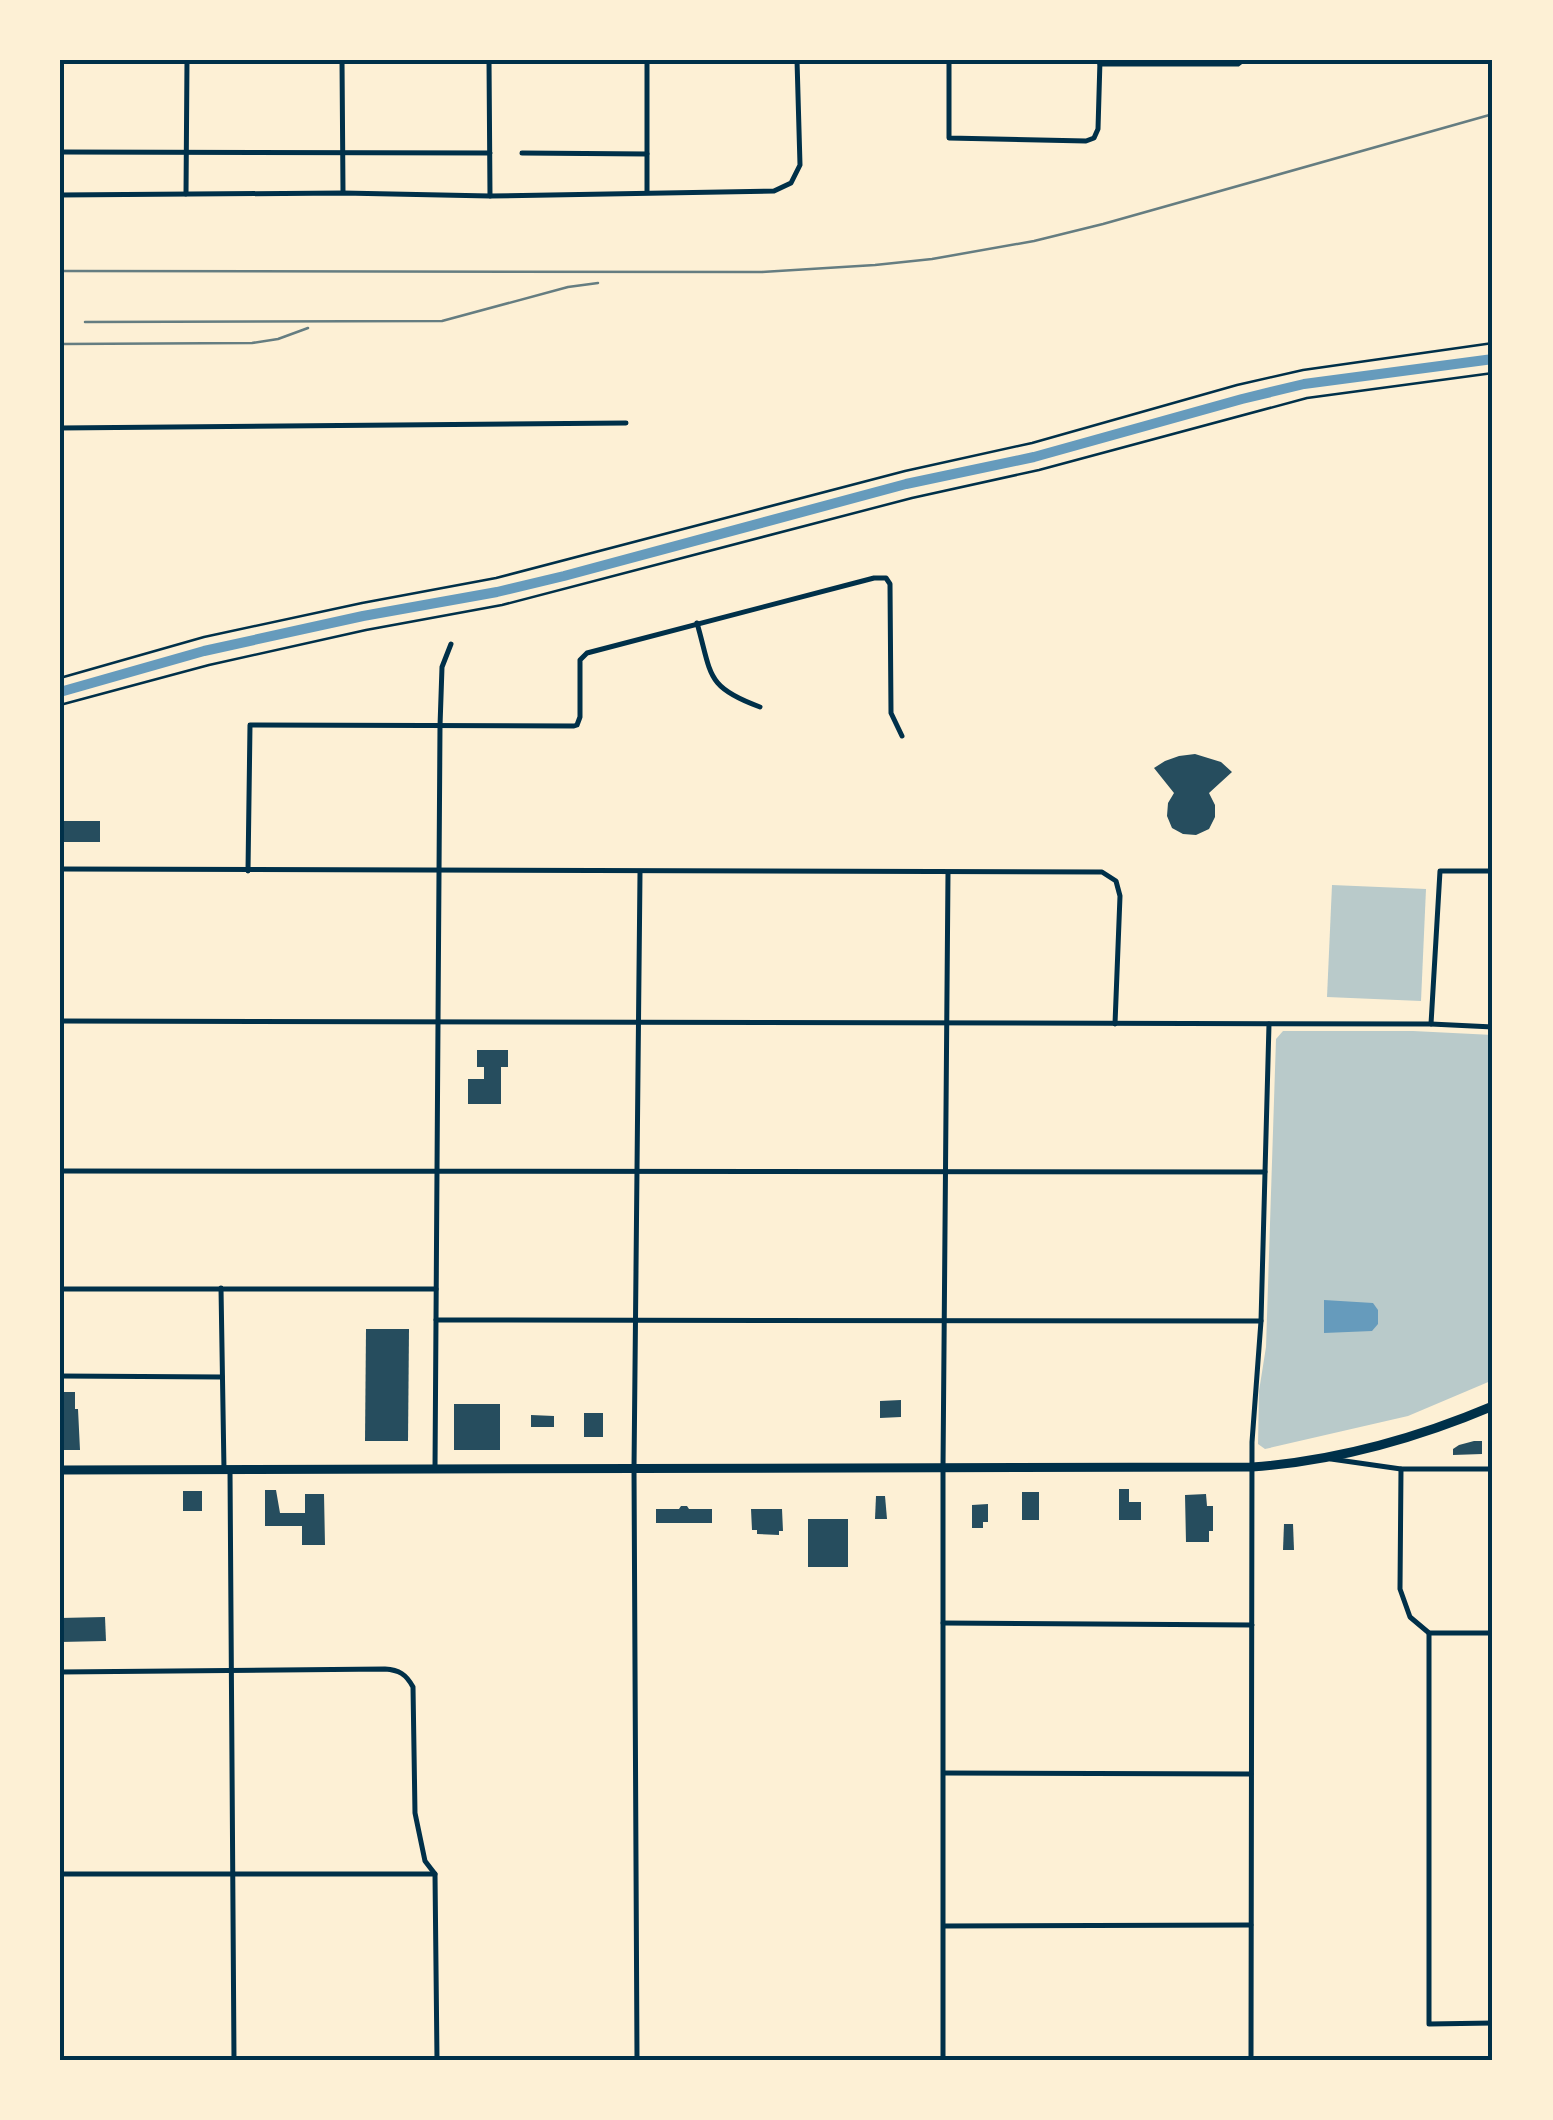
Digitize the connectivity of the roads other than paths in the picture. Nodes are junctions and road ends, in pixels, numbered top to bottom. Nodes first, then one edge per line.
1 (187, 60) edge
2 (342, 60) edge
3 (490, 60) edge
4 (646, 60) edge
5 (797, 60) edge
6 (949, 60) edge
7 (1243, 60) edge
8 (1100, 62) edge
9 (60, 152) edge
10 (343, 152) junction
11 (522, 152) dead end
12 (187, 153) junction
13 (490, 154) junction
14 (647, 154) junction
15 (342, 192) junction
16 (648, 192) junction
17 (186, 194) junction
18 (60, 195) edge
19 (490, 196) junction
20 (1493, 342) edge
21 (1493, 372) edge
22 (626, 423) dead end
23 (60, 428) edge
24 (697, 622) junction
25 (451, 644) dead end
26 (60, 678) edge
27 (60, 705) edge
28 (760, 706) dead end
29 (440, 726) junction
30 (902, 736) dead end
31 (60, 870) edge
32 (248, 870) junction
33 (1493, 871) edge
34 (439, 872) junction
35 (640, 872) junction
36 (948, 872) junction
37 (60, 1021) edge
38 (438, 1022) junction
39 (639, 1022) junction
40 (947, 1023) junction
41 (1115, 1024) junction
42 (1268, 1024) junction
43 (1431, 1024) junction
44 (1493, 1028) edge
45 (60, 1171) edge
46 (438, 1172) junction
47 (637, 1172) junction
48 (946, 1172) junction
49 (1264, 1172) junction
50 (220, 1288) junction
51 (60, 1289) edge
52 (436, 1289) junction
53 (436, 1320) junction
54 (636, 1321) junction
55 (945, 1322) junction
56 (1261, 1322) junction
57 (60, 1376) edge
58 (222, 1377) junction
59 (1493, 1406) edge
60 (1328, 1458) junction
61 (1252, 1466) junction
62 (943, 1467) junction
63 (634, 1468) junction
64 (435, 1469) junction
65 (1401, 1469) junction
66 (1493, 1469) edge
67 (60, 1470) edge
68 (227, 1470) junction
69 (943, 1624) junction
70 (1252, 1625) junction
71 (1429, 1633) junction
72 (1493, 1633) edge
73 (231, 1670) junction
74 (60, 1672) edge
75 (944, 1773) junction
76 (1252, 1774) junction
77 (233, 1872) junction
78 (60, 1874) edge
79 (435, 1874) junction
80 (944, 1926) junction
81 (1252, 1926) junction
82 (1493, 2024) edge
83 (234, 2060) edge
84 (437, 2060) edge
85 (637, 2060) edge
86 (943, 2060) edge
87 (1251, 2060) edge

1 - 12 street
2 - 10 street
3 - 13 street
4 - 14 street
5 - 16 street
6 - 8 street
7 - 8 street
9 - 12 street
10 - 12 street
10 - 13 street
10 - 15 street
11 - 14 street
12 - 17 street
13 - 19 street
14 - 16 street
15 - 17 street
15 - 19 street
16 - 19 street
17 - 18 street
20 - 26 lane
21 - 27 lane
22 - 23 street
24 - 28 street
24 - 29 street
24 - 30 street
25 - 29 street
29 - 32 street
29 - 34 street
31 - 32 street
32 - 34 street
33 - 43 street
34 - 35 street
34 - 38 street
35 - 36 street
35 - 39 street
36 - 40 street
36 - 41 street
37 - 38 street
38 - 39 street
38 - 46 street
39 - 40 street
39 - 47 street
40 - 41 street
40 - 48 street
41 - 42 street
42 - 43 street
42 - 49 street
43 - 44 street
45 - 46 street
46 - 47 street
46 - 52 street
47 - 48 street
47 - 54 street
48 - 49 street
48 - 55 street
49 - 56 street
50 - 51 street
50 - 52 street
50 - 58 street
52 - 53 street
53 - 54 street
53 - 64 street
54 - 55 street
54 - 63 street
55 - 56 street
55 - 62 street
56 - 61 street
57 - 58 street
58 - 68 street
59 - 60 main road
60 - 61 main road
60 - 65 street
61 - 62 main road
61 - 70 street
62 - 63 main road
62 - 69 street
63 - 64 main road
63 - 85 street
64 - 68 main road
65 - 66 street
65 - 71 street
67 - 68 main road
68 - 73 street
69 - 70 street
69 - 75 street
70 - 76 street
71 - 72 street
71 - 82 street
73 - 74 street
73 - 77 street
73 - 79 street
75 - 76 street
75 - 80 street
76 - 81 street
77 - 78 street
77 - 79 street
77 - 83 street
79 - 84 street
80 - 81 street
80 - 86 street
81 - 87 street

